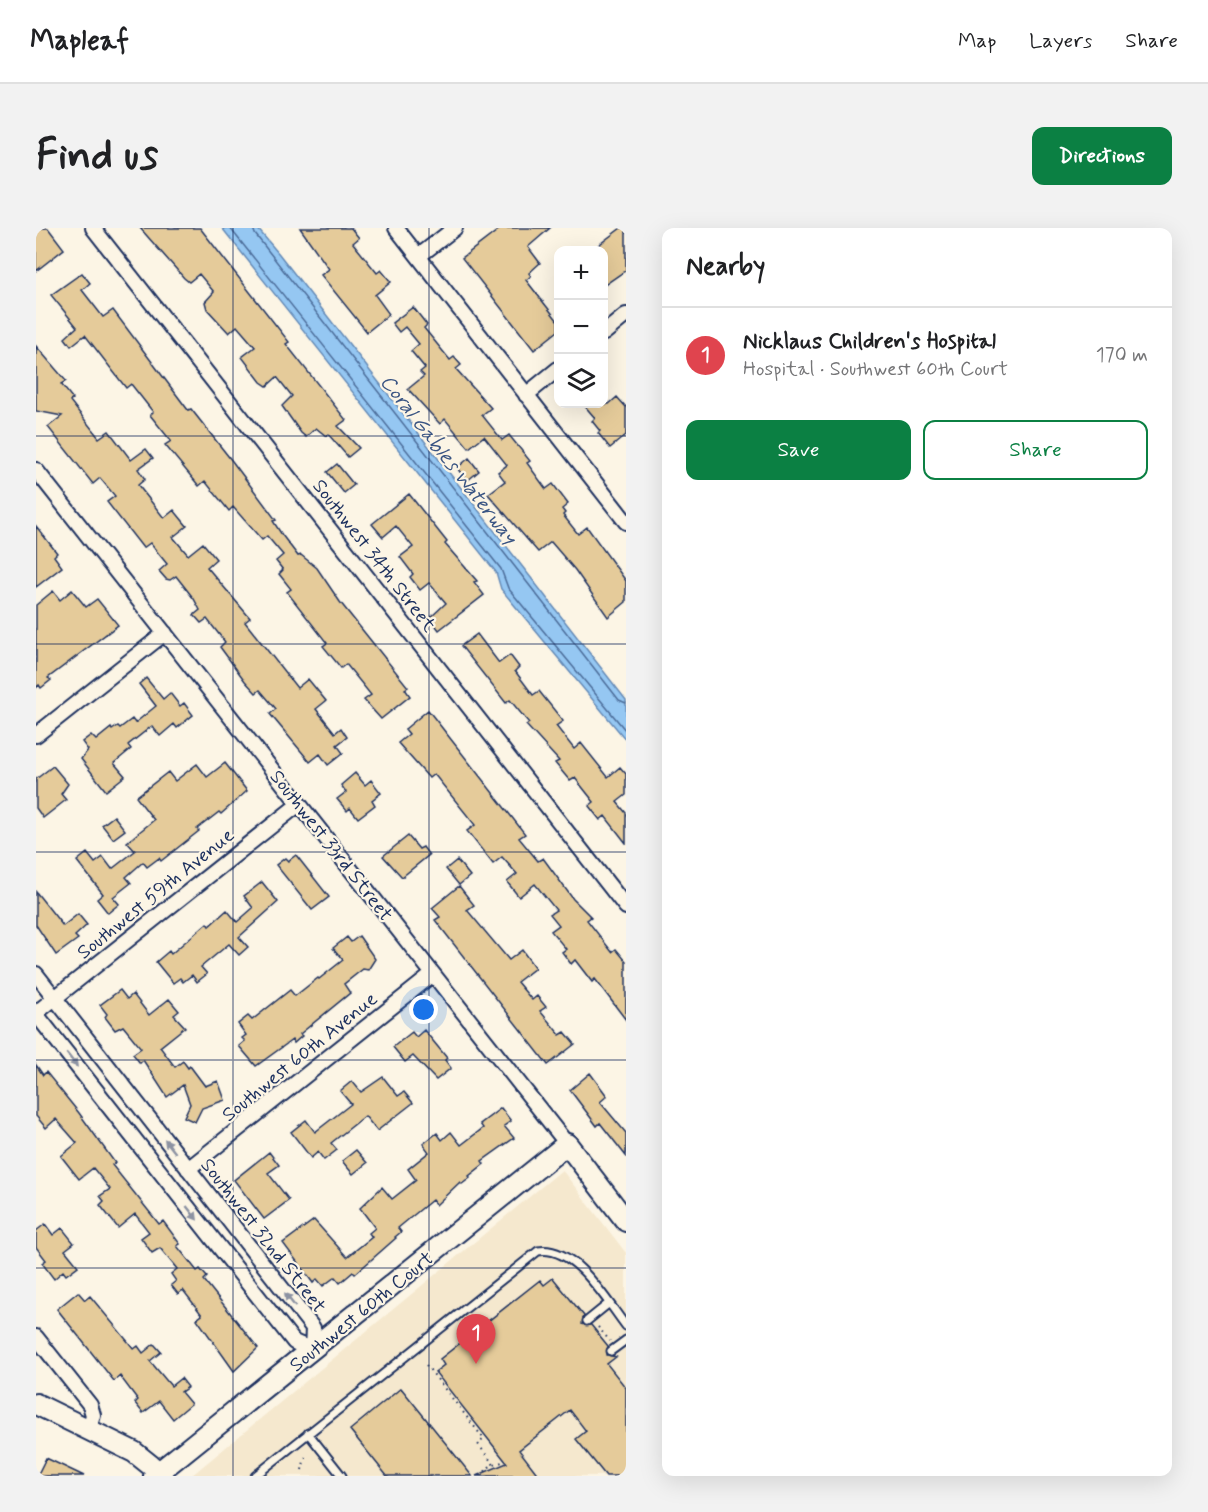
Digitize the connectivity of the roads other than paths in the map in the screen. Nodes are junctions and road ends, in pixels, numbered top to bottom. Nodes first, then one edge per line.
1 (93, 228) edge
2 (396, 228) edge
3 (455, 228) edge
4 (420, 256) junction
5 (626, 315) edge
6 (608, 329) edge
7 (554, 372) edge
8 (526, 394) junction
9 (36, 470) edge
10 (626, 522) edge
11 (165, 633) junction
12 (36, 735) edge
13 (299, 804) junction
14 (626, 907) edge
15 (36, 974) edge
16 (433, 974) junction
17 (55, 998) junction
18 (36, 1014) edge
19 (567, 1144) junction
20 (188, 1169) junction
21 (626, 1221) edge
22 (608, 1304) junction
23 (591, 1322) road end
24 (626, 1326) edge
25 (36, 1337) edge
26 (626, 1340) edge
27 (312, 1350) junction
28 (611, 1351) dead end
29 (36, 1404) edge
30 (88, 1430) junction
31 (308, 1433) junction
32 (161, 1475) edge
33 (255, 1476) edge
34 (342, 1476) edge

1 - 14 street, Southwest 34th Street
2 - 4 street
3 - 4 street
4 - 8 street
5 - 6 street
7 - 8 street
8 - 10 street
9 - 11 street, Southwest 33rd Street
11 - 12 street
11 - 13 street, Southwest 33rd Street
13 - 16 street, Southwest 33rd Street
13 - 17 street, Southwest 59th Avenue
15 - 17 street, Southwest 32nd Street
16 - 19 street, Southwest 33rd Street
16 - 20 street, Southwest 60th Avenue
17 - 18 street, Southwest 59th Avenue
20 -> 17 street, Southwest 32nd Street
18 -> 27 street
19 - 21 street, Southwest 33rd Street
19 - 27 street, Southwest 60th Court
27 -> 20 street, Southwest 32nd Street
22 - 23 lane
22 - 24 lane
22 - 31 lane
25 - 30 street
26 - 28 lane
27 - 32 street, Southwest 60th Court
29 - 30 street
30 - 32 street
31 - 33 lane
31 - 34 lane

